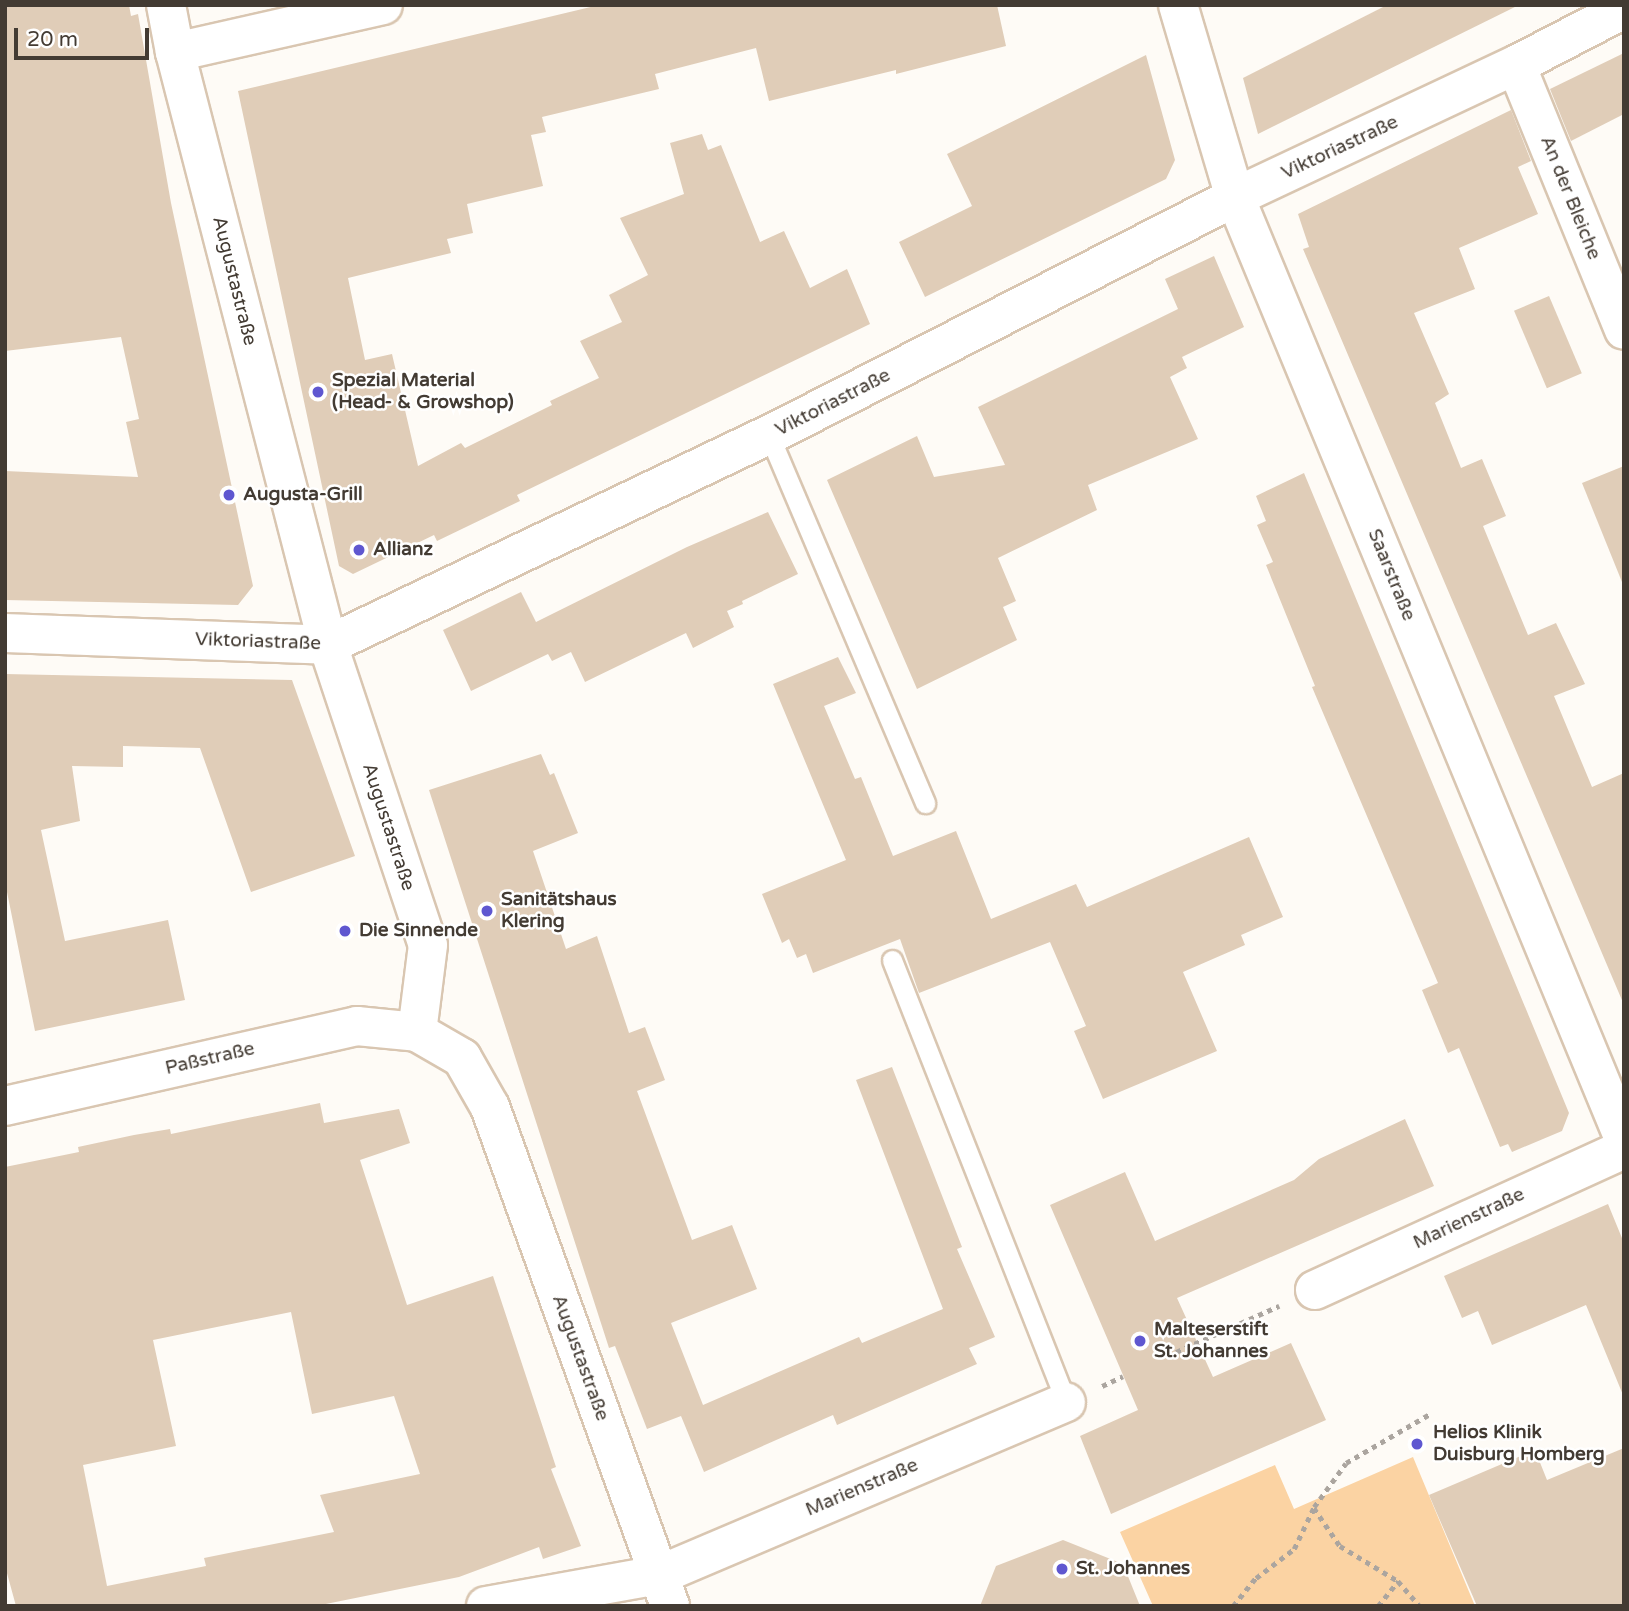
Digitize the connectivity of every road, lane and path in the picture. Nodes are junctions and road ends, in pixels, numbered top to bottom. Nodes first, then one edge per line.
1 (166, 5) edge
2 (383, 5) edge
3 (1178, 5) edge
4 (1624, 9) edge
5 (175, 52) junction
6 (1516, 65) junction
7 (1235, 197) junction
8 (1624, 330) edge
9 (769, 435) junction
10 (5, 633) edge
11 (328, 645) junction
12 (925, 803) dead end
13 (892, 960) dead end
14 (417, 1032) junction
15 (5, 1106) edge
16 (1624, 1139) edge
17 (1624, 1149) edge
18 (1315, 1290) joint
19 (1176, 1352) dead end
20 (1066, 1402) joint
21 (1430, 1414) dead end
22 (1314, 1507) junction
23 (1398, 1581) junction
24 (664, 1590) edge
25 (486, 1606) edge
26 (1233, 1606) edge
27 (1378, 1606) edge
28 (1420, 1606) edge

1 - 5 street, Augustastraße
2 - 5 street
3 - 7 street, Saarstraße
4 - 6 street, Viktoriastraße
5 - 11 street, Augustastraße
6 - 7 street, Viktoriastraße
6 - 8 street, An der Bleiche
7 - 9 street, Viktoriastraße
7 - 16 street, Saarstraße
9 - 11 street, Viktoriastraße
9 - 12 lane
10 - 11 street, Viktoriastraße
11 - 14 street, Augustastraße
13 - 20 lane
14 - 15 street, Paßstraße
14 - 24 street, Augustastraße
17 - 18 street, Marienstraße
18 - 19 path
20 - 24 street, Marienstraße
21 - 22 path
22 - 23 path
22 - 26 path
23 - 27 path
23 - 28 path
24 - 25 street, Marienstraße

